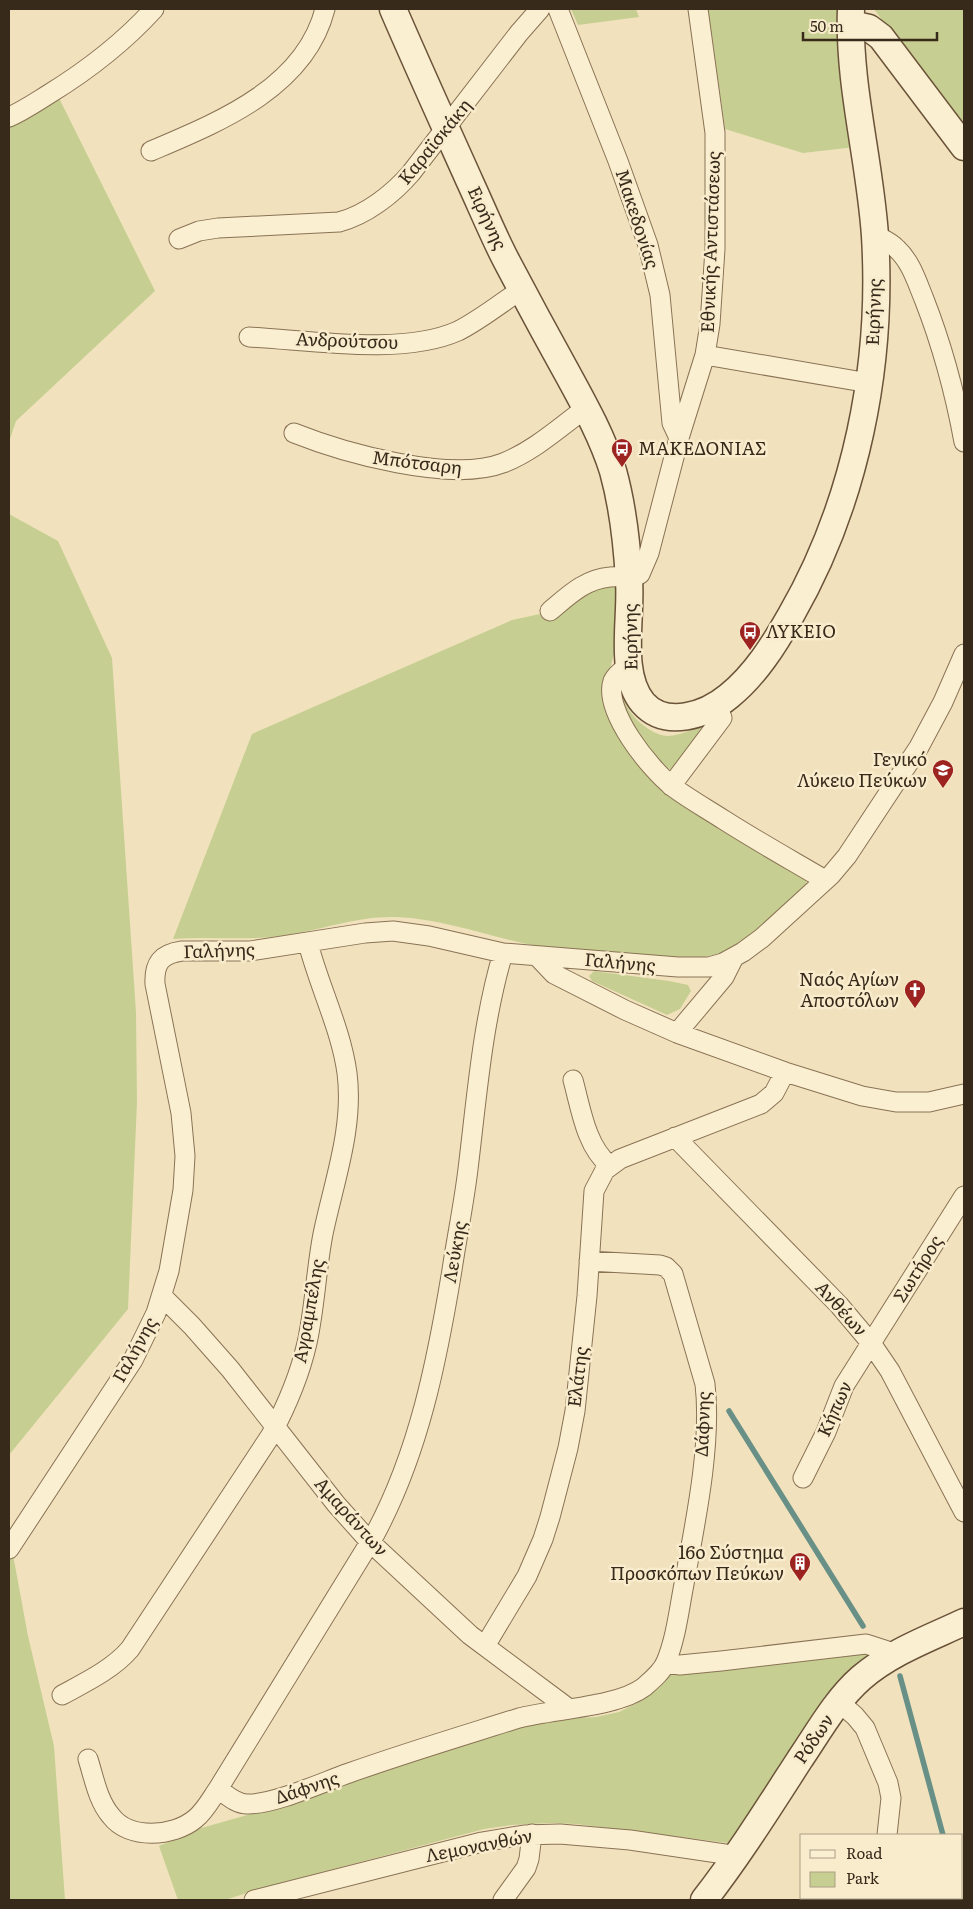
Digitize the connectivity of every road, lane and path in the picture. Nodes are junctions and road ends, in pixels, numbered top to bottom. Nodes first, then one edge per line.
1 (154, 9) edge
2 (325, 9) edge
3 (393, 9) edge
4 (540, 9) edge
5 (558, 9) edge
6 (698, 9) edge
7 (851, 16) edge
8 (9, 117) edge
9 (446, 129) junction
10 (964, 148) edge
11 (151, 151) dead end
12 (875, 235) junction
13 (179, 239) dead end
14 (522, 288) junction
15 (249, 337) dead end
16 (705, 355) junction
17 (869, 383) junction
18 (586, 408) junction
19 (294, 433) dead end
20 (679, 438) junction
21 (964, 442) edge
22 (629, 576) junction
23 (550, 611) dead end
24 (964, 654) edge
25 (629, 665) junction
26 (717, 705) junction
27 (671, 786) junction
28 (825, 880) junction
29 (308, 943) junction
30 (503, 953) junction
31 (537, 956) junction
32 (733, 959) junction
33 (677, 1033) junction
34 (785, 1072) junction
35 (573, 1080) dead end
36 (964, 1094) edge
37 (675, 1138) junction
38 (609, 1165) junction
39 (964, 1196) edge
40 (589, 1261) junction
41 (162, 1296) junction
42 (871, 1343) junction
43 (276, 1426) junction
44 (803, 1478) dead end
45 (964, 1512) edge
46 (370, 1542) junction
47 (9, 1549) edge
48 (964, 1622) edge
49 (485, 1646) junction
50 (897, 1654) junction
51 (666, 1663) junction
52 (62, 1694) dead end
53 (839, 1702) junction
54 (568, 1708) junction
55 (88, 1760) dead end
56 (218, 1788) junction
57 (532, 1834) junction
58 (887, 1834) edge
59 (738, 1856) junction
60 (709, 1899) edge
61 (254, 1900) edge
62 (504, 1900) edge

1 - 8 street
2 - 11 street
3 - 9 street, Ειρήνης
4 - 9 street, Καραϊσκάκη
5 - 20 street, Μακεδονίας
6 - 16 street, Εθνικής Αντιστάσεως
7 - 10 street
7 - 12 street, Ειρήνης
9 - 13 street, Καραϊσκάκη
9 - 14 street, Ειρήνης
12 - 17 street, Ειρήνης
12 - 21 street
14 - 15 street, Ανδρούτσου
14 - 18 street, Ειρήνης
16 - 17 street
16 - 20 street, Εθνικής Αντιστάσεως
17 - 26 street, Ειρήνης
18 - 19 street, Μπότσαρη
18 - 22 street, Ειρήνης
20 - 22 street, Εθνικής Αντιστάσεως
22 - 23 street
22 - 25 street, Ειρήνης
24 - 28 street, Γαλήνης
25 - 26 street, Ειρήνης
25 - 27 street
26 - 27 street
27 - 28 street
28 - 32 street, Γαλήνης
29 - 30 street, Γαλήνης
29 - 41 street, Γαλήνης
29 - 43 street, Αγραμπέλης
30 - 31 street, Γαλήνης
30 - 46 street, Λεύκης
31 - 32 street, Γαλήνης
31 - 33 street
32 - 33 street
33 - 34 street
34 - 36 street
34 - 37 street
35 - 38 street
37 - 38 street
37 - 42 street, Ανθέων
38 - 40 street, Ελάτης
39 - 42 street, Σωτήρος
40 - 49 street, Ελάτης
40 - 51 street, Δάφνης
41 - 43 street, Αμαράντων
41 - 47 street, Γαλήνης
42 - 44 street, Κήπων
42 - 45 street, Ανθέων
43 - 46 street, Αμαράντων
43 - 52 street, Αγραμπέλης
46 - 49 street, Αμαράντων
46 - 56 street
48 - 50 street, Ρόδων
49 - 54 street, Αμαράντων
50 - 51 street
50 - 53 street, Ρόδων
51 - 54 street, Δάφνης
53 - 58 street
53 - 59 street, Ρόδων
54 - 56 street, Δάφνης
55 - 56 street
57 - 59 street, Λεμονανθών
57 - 61 street, Λεμονανθών
57 - 62 street
59 - 60 street, Ρόδων

